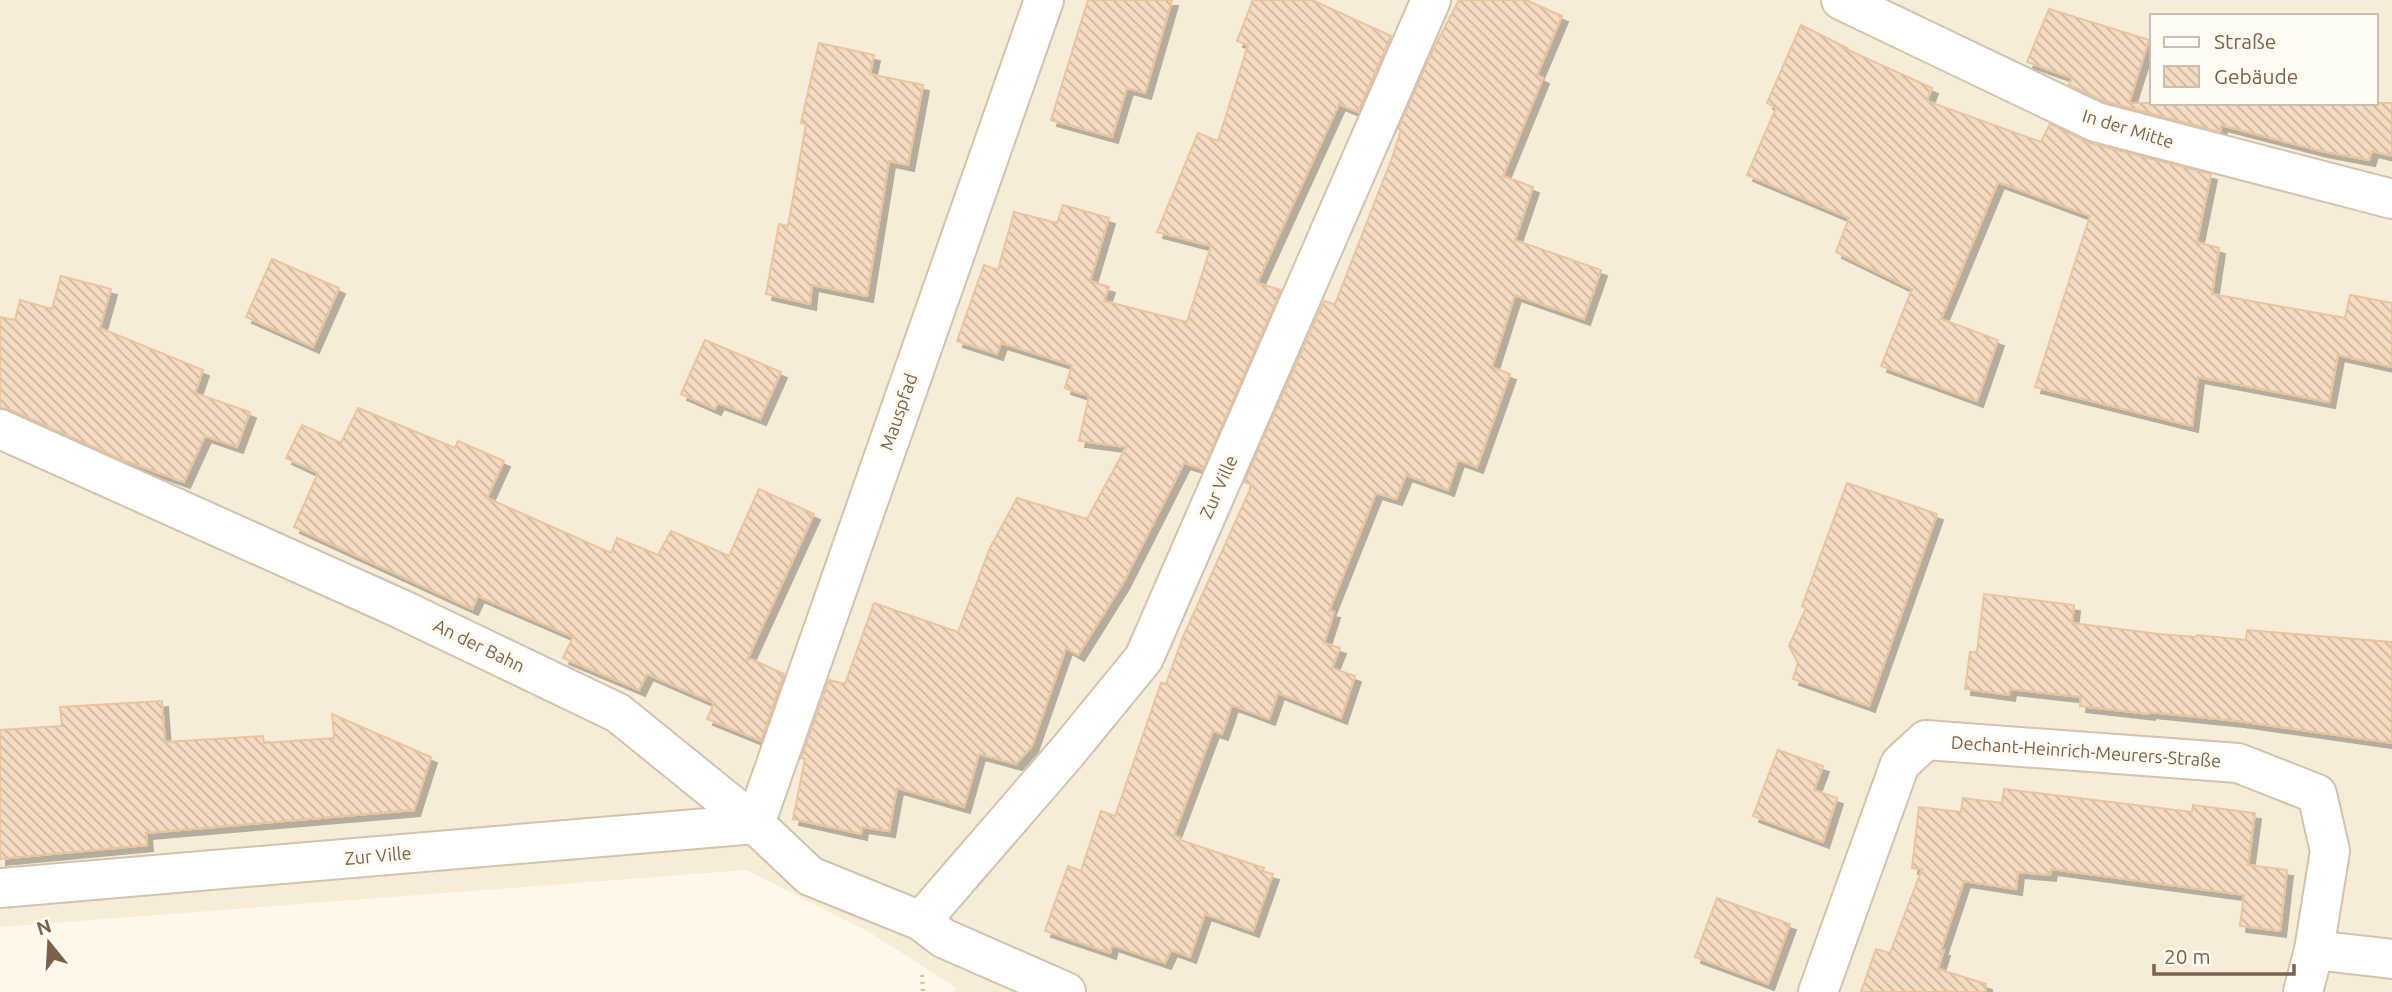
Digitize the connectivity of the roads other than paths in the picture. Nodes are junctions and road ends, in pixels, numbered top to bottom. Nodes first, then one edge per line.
1 (1044, 0) edge
2 (1432, 0) edge
3 (1842, 0) edge
4 (2392, 199) edge
5 (0, 429) edge
6 (755, 824) junction
7 (0, 888) edge
8 (921, 921) junction
9 (2314, 950) junction
10 (2392, 959) edge
11 (1066, 992) edge
12 (1818, 992) edge
13 (2304, 992) edge

1 - 6 street, Mauspfad
2 - 8 street, Zur Ville
3 - 4 street, In der Mitte
5 - 6 street, An der Bahn
6 - 7 street, Zur Ville
6 - 8 street, An der Bahn
8 - 11 street, An der Bahn
9 - 10 street
9 - 12 street, Dechant-Heinrich-Meurers-Straße
9 - 13 street, Dechant-Heinrich-Meurers-Straße

